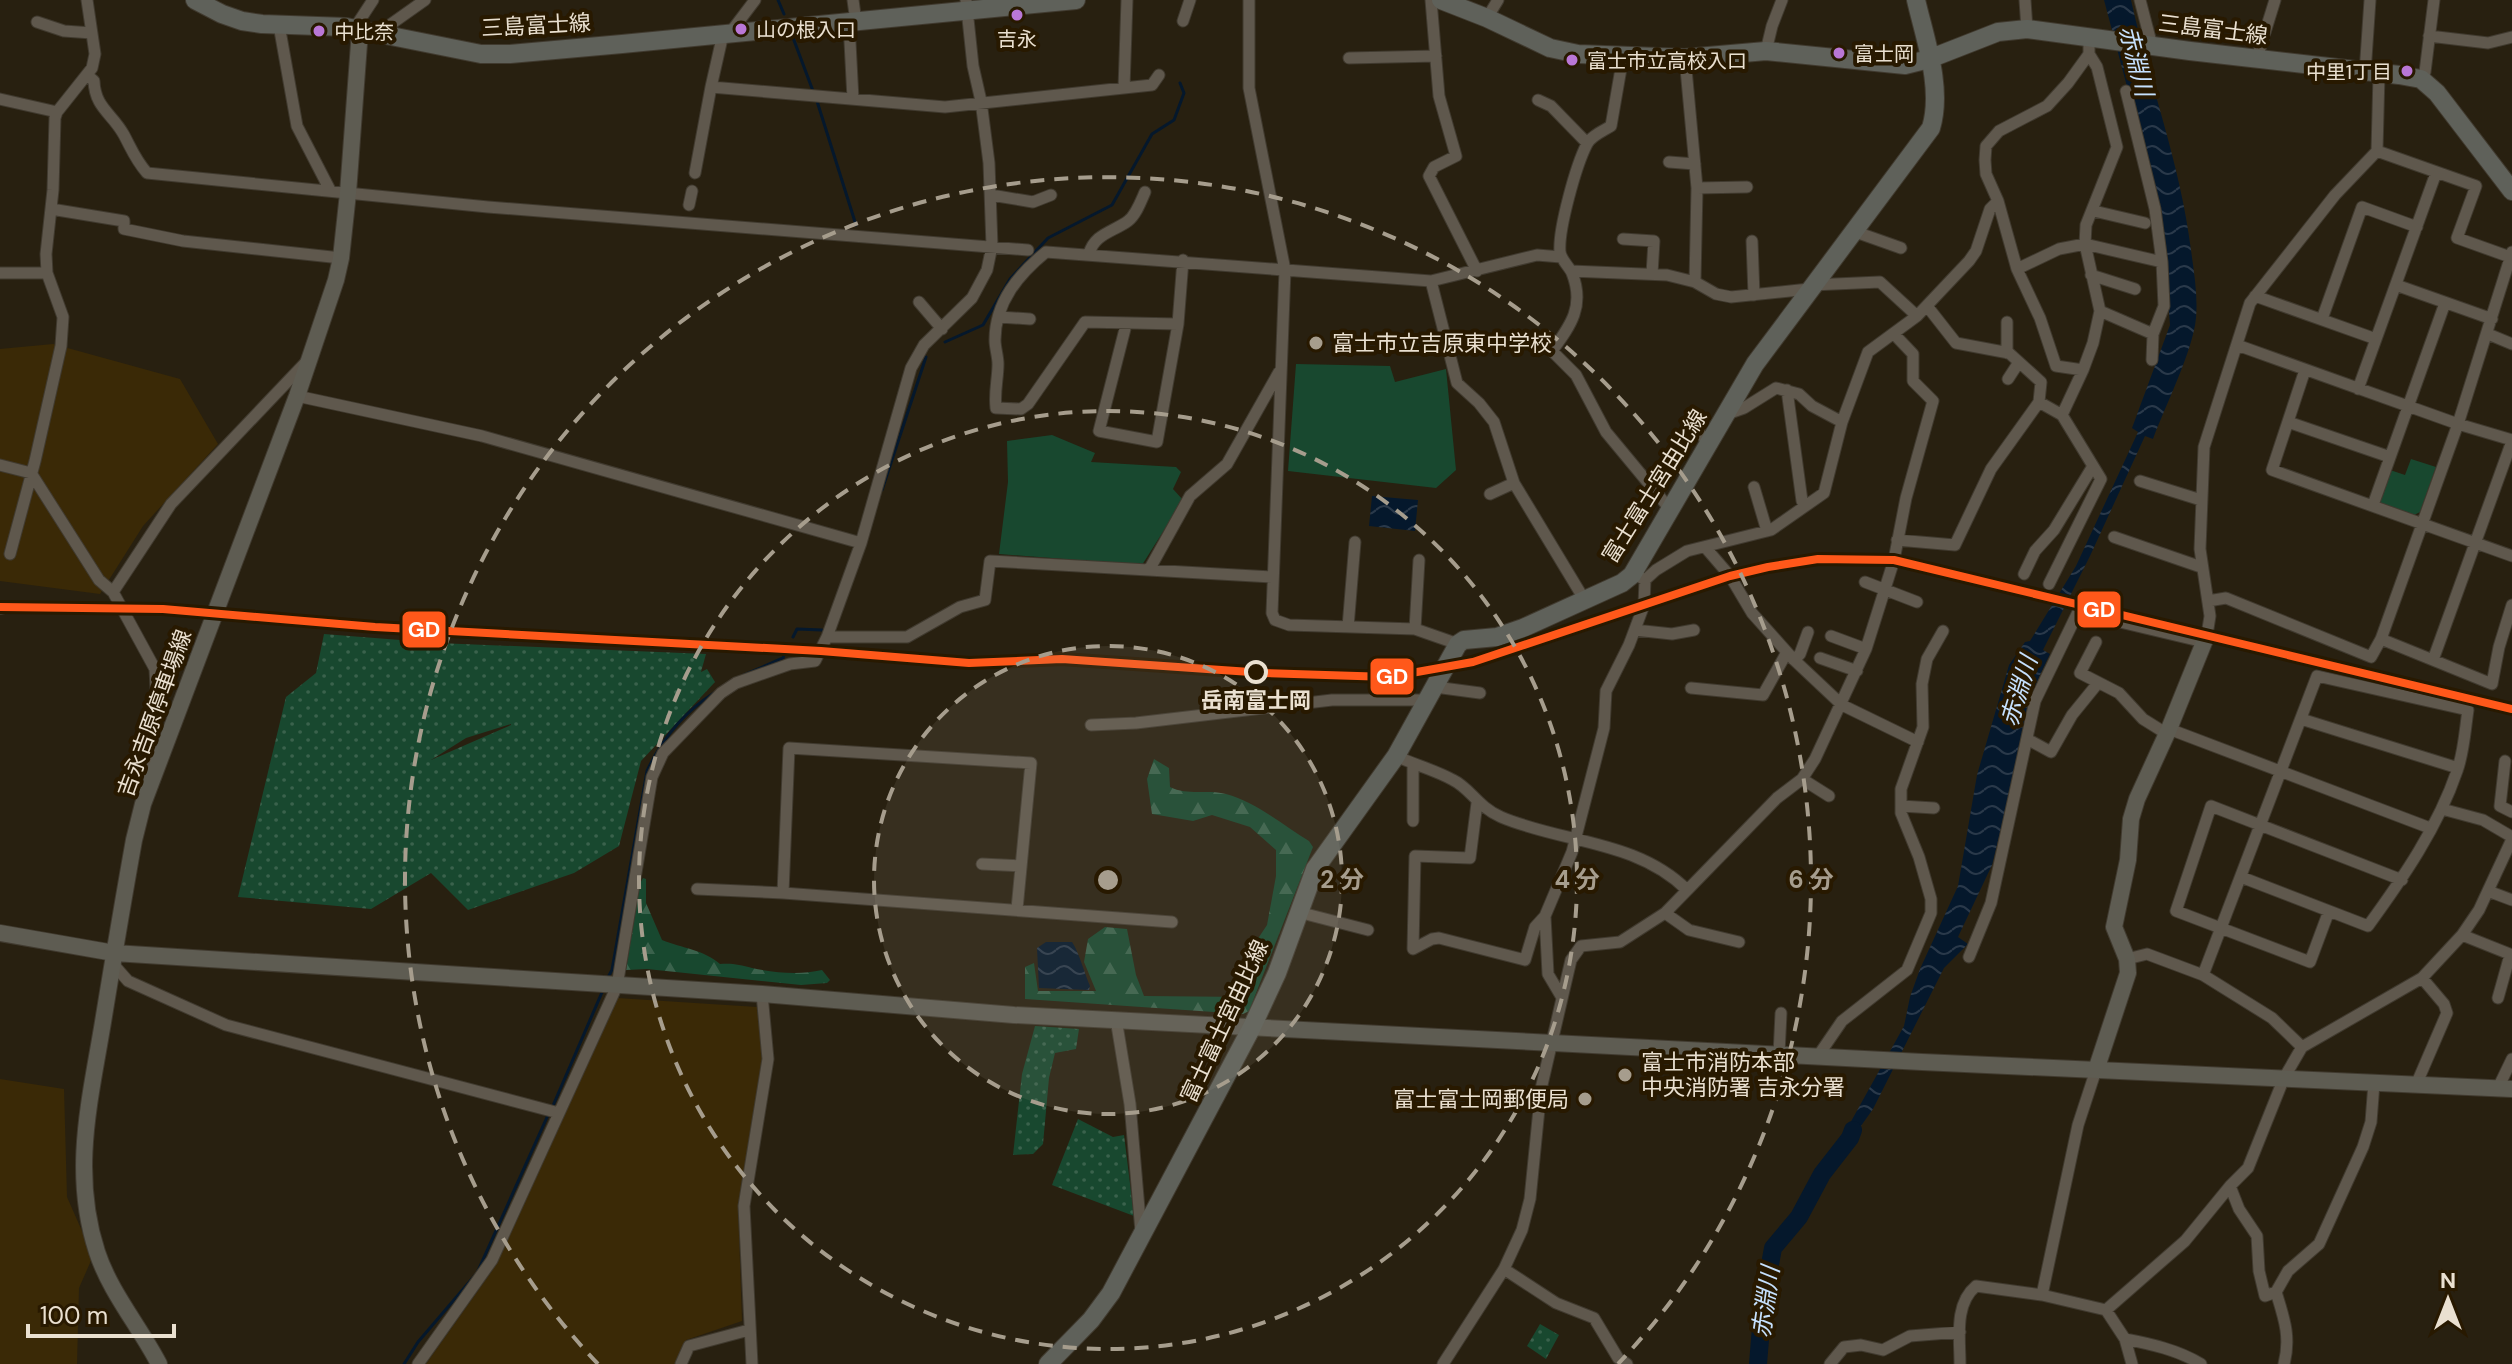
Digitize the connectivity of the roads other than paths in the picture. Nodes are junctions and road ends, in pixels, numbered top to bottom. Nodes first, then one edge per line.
1 (87, 0) edge
2 (195, 0) edge
3 (373, 0) edge
4 (425, 0) edge
5 (755, 0) edge
6 (853, 0) edge
7 (1076, 0) edge
8 (1127, 0) edge
9 (1190, 0) edge
10 (1249, 0) edge
11 (1431, 0) edge
12 (1441, 0) edge
13 (1498, 0) edge
14 (1782, 0) edge
15 (1916, 0) edge
16 (2025, 0) edge
17 (2140, 0) edge
18 (2275, 0) edge
19 (2370, 0) edge
20 (2434, 0) edge
21 (966, 6) edge
22 (1487, 18) junction
23 (1183, 21) dead end
24 (37, 22) dead end
25 (852, 22) junction
26 (279, 25) junction
27 (2027, 29) junction
28 (364, 31) junction
29 (92, 33) junction
30 (726, 34) junction
31 (2429, 36) junction
32 (2512, 37) edge
33 (2089, 46) junction
34 (2151, 46) junction
35 (1766, 51) junction
36 (1436, 56) junction
37 (1623, 57) junction
38 (1349, 58) dead end
39 (1685, 58) junction
40 (2257, 58) junction
41 (1929, 59) junction
42 (2372, 73) junction
43 (87, 75) junction
44 (1159, 75) dead end
45 (2421, 79) junction
46 (711, 87) junction
47 (1124, 88) junction
48 (2126, 91) dead end
49 (0, 99) edge
50 (853, 99) junction
51 (1538, 100) dead end
52 (981, 101) junction
53 (57, 112) junction
54 (1587, 143) junction
55 (2377, 151) junction
56 (1669, 162) dead end
57 (1695, 164) junction
58 (695, 173) dead end
59 (2436, 173) junction
60 (1747, 187) dead end
61 (1697, 188) junction
62 (330, 190) junction
63 (692, 191) dead end
64 (2512, 191) edge
65 (1145, 192) dead end
66 (348, 193) junction
67 (991, 195) junction
68 (1051, 195) dead end
69 (1998, 201) junction
70 (51, 209) junction
71 (2094, 211) junction
72 (687, 214) junction
73 (2145, 223) dead end
74 (2417, 227) junction
75 (1853, 231) junction
76 (1623, 239) dead end
77 (1752, 241) dead end
78 (2085, 244) junction
79 (992, 246) junction
80 (1901, 248) dead end
81 (1028, 250) dead end
82 (1089, 254) junction
83 (2511, 255) edge
84 (1561, 257) junction
85 (341, 258) junction
86 (1183, 260) junction
87 (2162, 262) junction
88 (2017, 269) junction
89 (1285, 270) junction
90 (1477, 271) junction
91 (1571, 271) junction
92 (0, 273) edge
93 (47, 273) junction
94 (1652, 274) junction
95 (2091, 275) junction
96 (1431, 281) junction
97 (1695, 282) junction
98 (2396, 285) junction
99 (1810, 287) junction
100 (2135, 289) dead end
101 (1754, 295) junction
102 (2255, 296) junction
103 (919, 302) dead end
104 (2445, 303) junction
105 (1927, 306) junction
106 (2100, 311) junction
107 (1917, 316) junction
108 (999, 317) junction
109 (1030, 319) dead end
110 (2322, 319) junction
111 (2492, 319) junction
112 (2007, 322) dead end
113 (1178, 324) junction
114 (1126, 325) junction
115 (942, 329) junction
116 (1894, 334) junction
117 (2153, 334) junction
118 (2488, 334) junction
119 (2376, 339) junction
120 (2512, 344) edge
121 (2237, 345) junction
122 (2007, 353) junction
123 (308, 360) junction
124 (2152, 360) dead end
125 (2019, 362) junction
126 (1281, 370) junction
127 (2083, 370) junction
128 (2305, 370) junction
129 (2008, 379) dead end
130 (2358, 389) junction
131 (1787, 390) junction
132 (297, 396) junction
133 (2039, 402) junction
134 (2408, 406) junction
135 (1727, 414) junction
136 (2062, 415) junction
137 (1842, 422) junction
138 (2288, 422) junction
139 (1690, 423) dead end
140 (2458, 424) junction
141 (2512, 440) edge
142 (1708, 442) junction
143 (2390, 457) junction
144 (0, 465) edge
145 (2093, 466) junction
146 (31, 473) junction
147 (2140, 481) dead end
148 (1514, 483) junction
149 (1754, 487) dead end
150 (1490, 494) dead end
151 (2201, 500) junction
152 (1805, 504) junction
153 (2373, 505) junction
154 (1669, 508) junction
155 (2422, 523) junction
156 (1767, 531) junction
157 (2114, 537) dead end
158 (1897, 540) junction
159 (1355, 542) dead end
160 (861, 543) junction
161 (2475, 543) junction
162 (1705, 547) junction
163 (10, 554) dead end
164 (2512, 556) edge
165 (1419, 560) dead end
166 (2201, 567) junction
167 (1149, 570) junction
168 (2024, 574) dead end
169 (1639, 576) junction
170 (1272, 577) junction
171 (1865, 582) dead end
172 (2049, 584) dead end
173 (1884, 591) junction
174 (113, 592) junction
175 (1584, 599) junction
176 (2208, 601) junction
177 (1917, 602) dead end
178 (2512, 605) edge
179 (1348, 627) junction
180 (1415, 629) junction
181 (1635, 630) junction
182 (1694, 630) dead end
183 (1943, 631) dead end
184 (1808, 632) dead end
185 (1831, 636) dead end
186 (827, 637) junction
187 (2206, 639) junction
188 (2381, 639) junction
189 (2096, 642) dead end
190 (1458, 644) junction
191 (1866, 649) junction
192 (1790, 656) junction
193 (1820, 658) dead end
194 (2433, 660) junction
195 (1857, 671) junction
196 (2098, 683) junction
197 (1691, 688) dead end
198 (1480, 693) dead end
199 (1431, 694) junction
200 (1842, 705) junction
201 (2301, 719) junction
202 (1091, 725) dead end
203 (2168, 732) junction
204 (2027, 739) junction
205 (1918, 742) junction
206 (1405, 760) junction
207 (2505, 761) dead end
208 (2458, 768) junction
209 (2280, 771) junction
210 (1802, 779) junction
211 (150, 783) junction
212 (1829, 796) dead end
213 (1477, 803) junction
214 (1901, 806) junction
215 (1934, 808) dead end
216 (2442, 809) junction
217 (2512, 812) edge
218 (1413, 821) dead end
219 (2260, 824) junction
220 (2430, 828) junction
221 (1576, 838) junction
222 (2512, 841) edge
223 (982, 864) dead end
224 (1021, 866) junction
225 (2241, 877) junction
226 (2402, 880) junction
227 (697, 889) dead end
228 (1687, 890) junction
229 (2488, 891) junction
230 (783, 893) junction
231 (2512, 900) edge
232 (1017, 909) junction
233 (2329, 911) junction
234 (1298, 912) junction
235 (1665, 913) junction
236 (1545, 916) junction
237 (1172, 922) dead end
238 (2221, 928) junction
239 (1368, 930) dead end
240 (0, 933) edge
241 (2462, 935) junction
242 (1739, 942) dead end
243 (2511, 955) edge
244 (1969, 957) dead end
245 (114, 959) junction
246 (2127, 959) junction
247 (2203, 975) junction
248 (2422, 978) junction
249 (617, 986) junction
250 (2504, 992) edge
251 (762, 994) junction
252 (1561, 996) junction
253 (1781, 1013) dead end
254 (1116, 1019) junction
255 (1252, 1027) junction
256 (1550, 1043) junction
257 (2302, 1047) junction
258 (1779, 1054) junction
259 (1818, 1056) junction
260 (2512, 1059) edge
261 (2096, 1070) junction
262 (2284, 1078) junction
263 (2374, 1083) junction
264 (2416, 1085) junction
265 (2505, 1088) edge
266 (559, 1113) junction
267 (2230, 1186) junction
268 (1142, 1238) junction
269 (1504, 1269) junction
270 (2276, 1292) junction
271 (2042, 1295) junction
272 (2106, 1310) junction
273 (749, 1330) junction
274 (1960, 1332) junction
275 (2125, 1339) junction
276 (159, 1364) edge
277 (418, 1364) edge
278 (681, 1364) edge
279 (752, 1364) edge
280 (1048, 1364) edge
281 (1443, 1364) edge
282 (1627, 1364) edge
283 (1830, 1364) edge
284 (1960, 1364) edge
285 (2132, 1364) edge
286 (2201, 1364) edge
287 (2284, 1364) edge

1 - 29 street
2 - 26 main road, 三島富士線
3 - 28 street
4 - 28 street
5 - 30 street
6 - 25 street
7 - 21 main road, 三島富士線
8 - 47 street
9 - 23 street
10 - 89 street
11 - 36 street
12 - 22 main road, 三島富士線
13 - 22 street
14 - 35 street
15 - 41 main road, 富士富士宮由比線
16 - 27 street
17 - 34 street
18 - 40 street
19 - 42 street
20 - 31 street
21 - 25 main road, 三島富士線
21 - 52 street
22 - 37 main road, 三島富士線
24 - 29 street
25 - 30 main road, 三島富士線
25 - 50 street
26 - 28 main road, 三島富士線
26 - 62 street
27 - 33 main road, 三島富士線
27 - 41 main road, 三島富士線
28 - 30 main road, 三島富士線
28 - 66 street, 吉永吉原停車場線
29 - 43 street
30 - 46 street
31 - 32 street
31 - 45 street
33 - 34 main road, 三島富士線
33 - 69 street
33 - 71 street
34 - 40 main road, 三島富士線
35 - 39 main road, 三島富士線
35 - 41 main road, 三島富士線
36 - 38 street
36 - 90 street
37 - 39 main road, 三島富士線
37 - 54 street
39 - 57 street
40 - 42 main road, 三島富士線
41 - 75 main road, 富士富士宮由比線
42 - 45 main road, 三島富士線
42 - 55 street
43 - 53 street
43 - 62 street
44 - 47 street
45 - 64 main road
46 - 50 street
46 - 58 street
47 - 52 street
48 - 87 street
49 - 53 street
50 - 52 street
51 - 54 street
52 - 67 street
53 - 70 street
54 - 84 street
55 - 59 street
55 - 102 street
56 - 57 street
57 - 61 street
59 - 74 street
59 - 83 street
60 - 61 street
61 - 97 street
62 - 66 street
63 - 72 street
65 - 82 street
66 - 72 street
66 - 85 street, 吉永吉原停車場線
67 - 68 street
67 - 79 street
69 - 88 street
69 - 105 street
70 - 85 street
70 - 93 street
71 - 73 street
71 - 78 street
72 - 79 street
74 - 98 street
74 - 110 street
75 - 80 street
75 - 99 main road, 富士富士宮由比線
76 - 94 street
77 - 101 street
78 - 87 street
78 - 88 street
78 - 95 street
79 - 81 street
79 - 115 street
82 - 86 street
82 - 108 street
83 - 111 street
84 - 90 street
84 - 91 street
85 - 123 street, 吉永吉原停車場線
86 - 89 street
86 - 113 street
87 - 117 street
88 - 127 street
89 - 96 street
89 - 126 street
90 - 96 street
91 - 94 street
91 - 154 street
92 - 93 street
93 - 146 street
94 - 97 street
95 - 100 street
95 - 106 street
96 - 148 street
97 - 101 street
98 - 104 street
98 - 119 street
99 - 101 street
99 - 107 street
99 - 135 main road, 富士富士宮由比線
102 - 110 street
102 - 121 street
103 - 115 street
104 - 111 street
104 - 134 street
105 - 107 street
105 - 122 street
106 - 117 street
106 - 127 street
107 - 116 street
108 - 109 street
108 - 114 street
110 - 119 street
111 - 118 street
112 - 122 street
113 - 114 street
113 - 114 street
115 - 160 street
116 - 137 street
116 - 158 street
117 - 124 street
118 - 120 street
118 - 140 street
119 - 130 street
121 - 128 street
121 - 151 street
122 - 125 street
123 - 132 street, 吉永吉原停車場線
123 - 174 street
125 - 129 street
125 - 133 street
126 - 167 street
126 - 170 street
127 - 136 street
128 - 130 street
128 - 138 street
130 - 134 street
131 - 135 street
131 - 137 street
131 - 152 street
132 - 160 street
132 - 211 street, 吉永吉原停車場線
133 - 136 street
133 - 158 street
134 - 140 street
134 - 143 street
135 - 142 main road, 富士富士宮由比線
136 - 145 street
137 - 152 street
138 - 143 street
138 - 153 street
139 - 142 street
140 - 141 street
140 - 155 street
141 - 161 street
142 - 154 main road, 富士富士宮由比線
143 - 153 street
144 - 146 street
145 - 168 street
145 - 172 street
146 - 163 street
146 - 174 street
147 - 151 street
148 - 150 street
148 - 175 street
149 - 156 street
151 - 166 street
152 - 156 street
153 - 155 street
154 - 169 main road, 富士富士宮由比線
155 - 161 street
155 - 188 street
156 - 162 street
157 - 166 street
158 - 173 street
159 - 179 street
160 - 186 street
161 - 164 street
161 - 194 street
162 - 169 street
162 - 192 street
165 - 180 street
166 - 176 street
167 - 170 street
167 - 186 street
169 - 175 main road, 富士富士宮由比線
169 - 181 street
170 - 179 street
171 - 173 street
173 - 177 street
173 - 191 street
174 - 211 street
175 - 190 main road, 富士富士宮由比線
176 - 187 street
176 - 188 street
178 - 194 street
179 - 180 street
180 - 190 street
181 - 182 street
181 - 221 street
183 - 205 street
184 - 192 street
185 - 191 street
186 - 249 street
187 - 203 street
187 - 204 street
188 - 194 street
189 - 196 street
190 - 199 main road, 富士富士宮由比線
191 - 195 street
192 - 197 street
192 - 200 street
193 - 195 street
195 - 200 street
196 - 203 street
196 - 204 street
198 - 199 street
199 - 202 street
199 - 206 main road, 富士富士宮由比線
200 - 205 street
200 - 210 street
201 - 208 street
201 - 208 street
201 - 209 street
203 - 209 street
203 - 246 street
204 - 244 street
205 - 214 street
206 - 213 street
206 - 218 street
206 - 234 main road, 富士富士宮由比線
207 - 217 street
208 - 216 street
209 - 219 street
209 - 220 street
210 - 212 street
210 - 228 street
211 - 245 street, 吉永吉原停車場線
213 - 221 street
213 - 236 street
214 - 215 street
214 - 259 street
216 - 220 street
216 - 222 street
219 - 225 street
219 - 226 street
219 - 238 street
220 - 226 street
221 - 228 street
221 - 236 street
222 - 229 street
223 - 224 street
224 - 230 street
224 - 232 street
225 - 233 street
225 - 238 street
226 - 233 street
227 - 230 street
228 - 235 street
229 - 231 street
229 - 241 street
230 - 232 street
232 - 237 street
233 - 238 street
234 - 239 street
234 - 255 main road, 富士富士宮由比線
235 - 242 street
235 - 252 street
236 - 252 street
238 - 247 street
240 - 245 street
241 - 243 street
241 - 248 street
243 - 250 street
245 - 249 street
245 - 266 street
245 - 276 street, 吉永吉原停車場線
246 - 247 street
246 - 261 street
247 - 257 street
248 - 257 street
248 - 264 street
249 - 251 street
249 - 266 street
251 - 254 street
251 - 273 street
252 - 256 street
253 - 258 street
254 - 255 street
254 - 268 street
255 - 256 street
255 - 268 main road, 富士富士宮由比線
256 - 258 street
256 - 269 street
257 - 262 street
258 - 259 street
259 - 261 street
260 - 265 street
261 - 262 street
261 - 271 street
262 - 263 street
262 - 267 street
263 - 264 street
263 - 270 street
264 - 265 street
266 - 277 street
267 - 270 street
267 - 272 street
268 - 280 main road, 富士富士宮由比線
269 - 281 street
269 - 282 street
270 - 287 street
271 - 272 street
271 - 274 street
272 - 275 street
273 - 278 street
273 - 279 street
274 - 283 street
274 - 284 street
275 - 285 street
275 - 286 street

